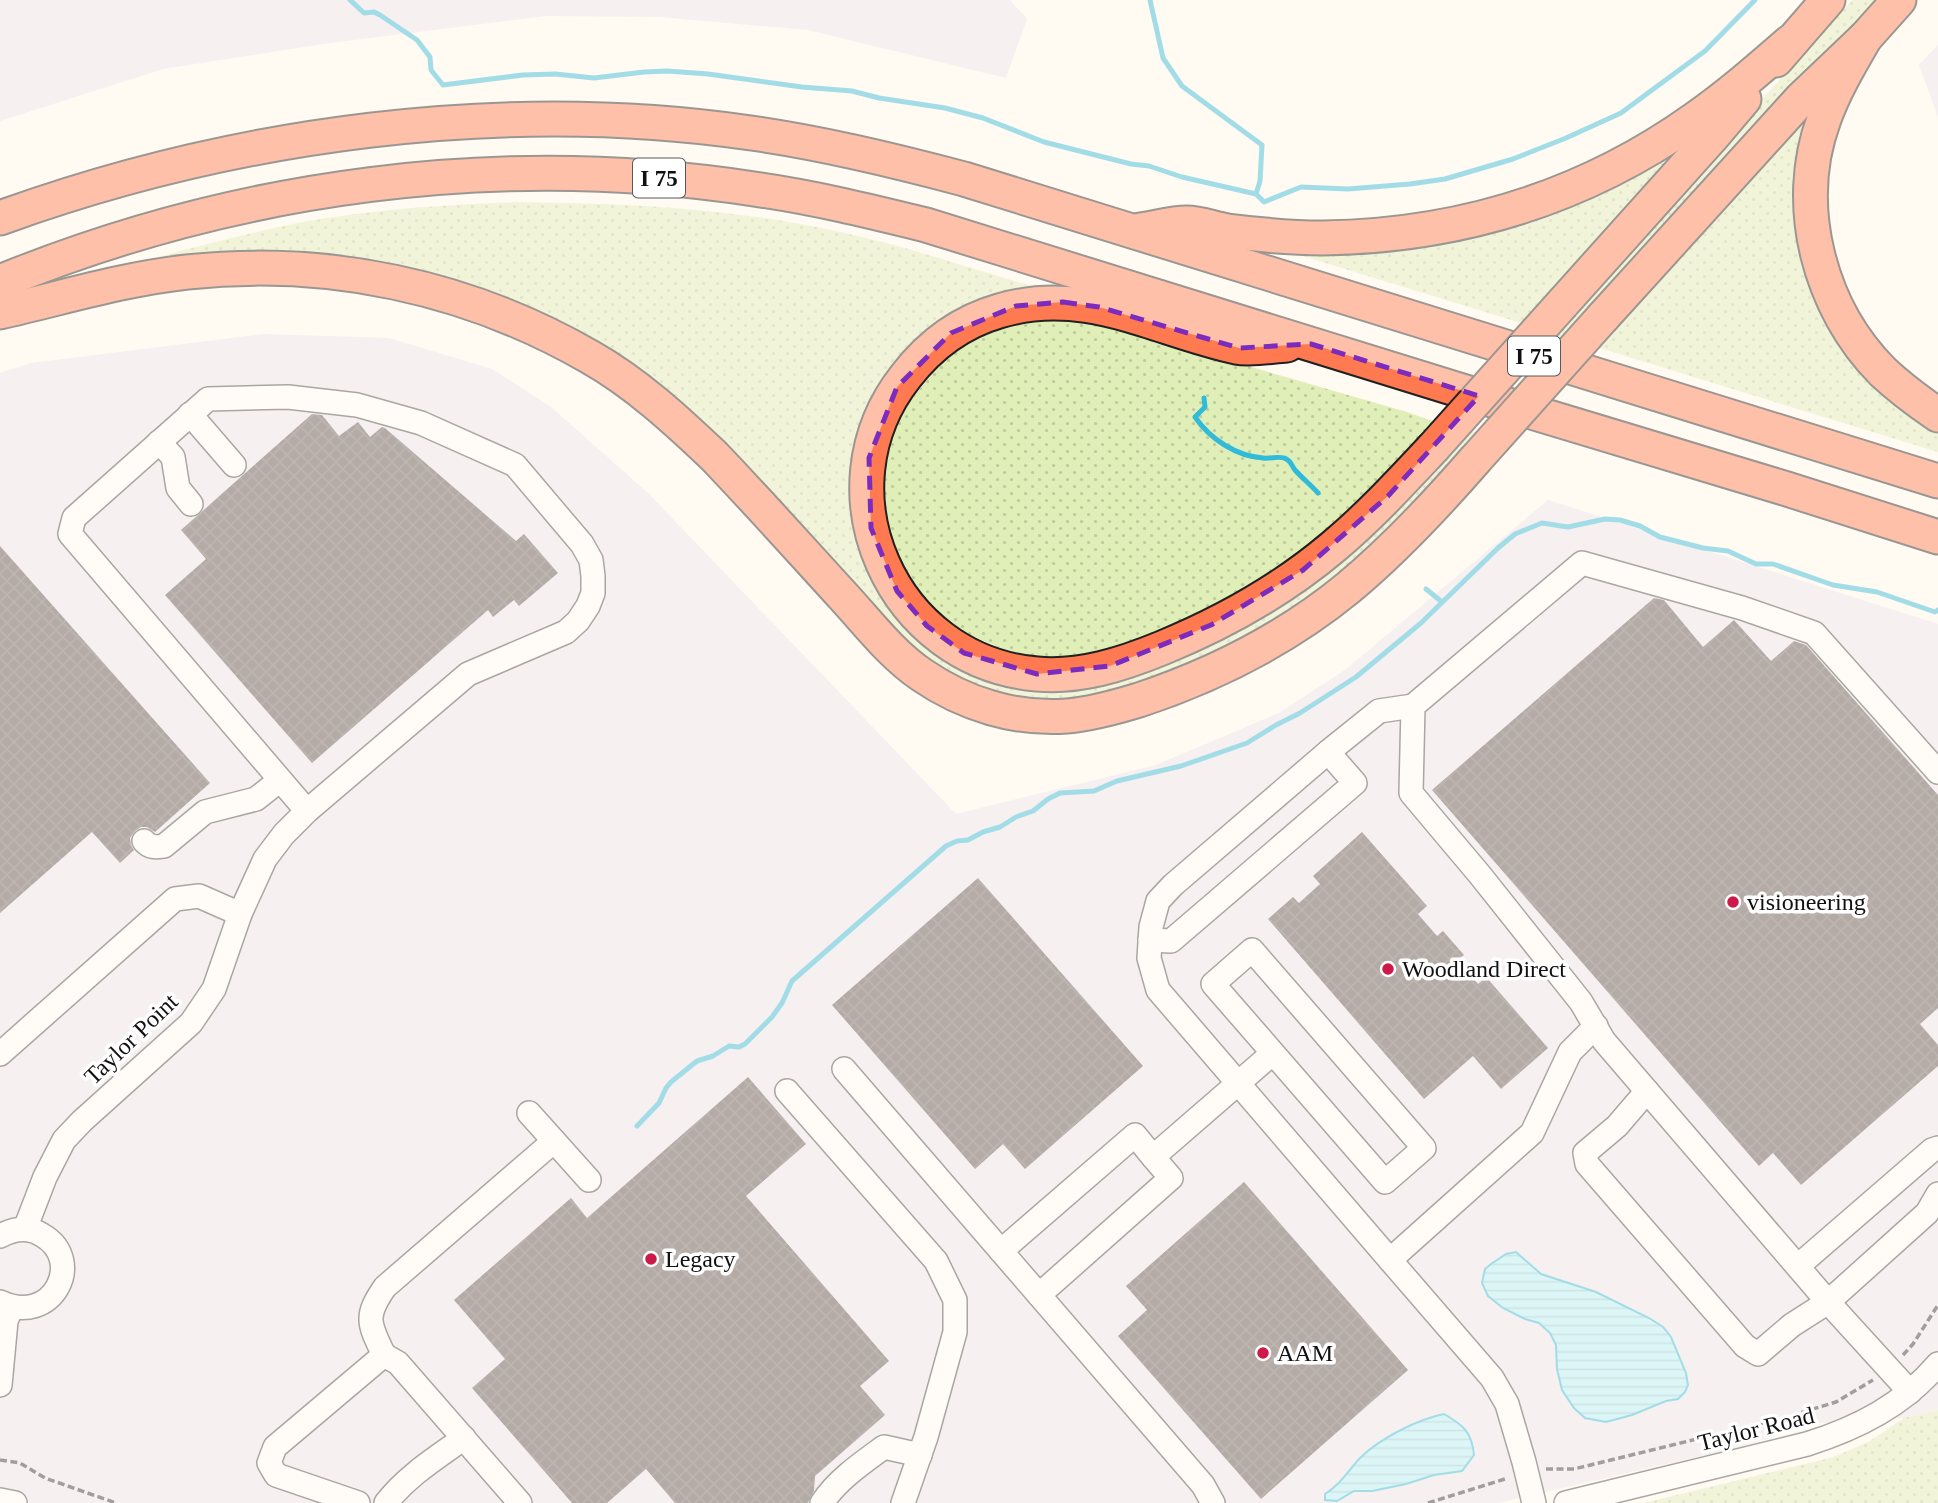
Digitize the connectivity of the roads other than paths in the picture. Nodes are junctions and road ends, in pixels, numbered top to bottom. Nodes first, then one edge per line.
1 (1828, 0) edge
2 (1899, 0) edge
3 (1865, 38) junction
4 (1790, 42) junction
5 (0, 218) edge
6 (1130, 231) junction
7 (0, 282) edge
8 (0, 313) edge
9 (1311, 344) junction
10 (190, 414) junction
11 (1938, 415) edge
12 (159, 442) junction
13 (234, 465) dead end
14 (1938, 481) edge
15 (191, 504) dead end
16 (1938, 537) edge
17 (1413, 706) junction
18 (1328, 752) junction
19 (1938, 772) edge
20 (280, 780) junction
21 (307, 811) junction
22 (144, 841) dead end
23 (240, 914) junction
24 (1150, 940) junction
25 (1596, 1026) junction
26 (1273, 1053) junction
27 (0, 1054) edge
28 (844, 1069) dead end
29 (1238, 1084) junction
30 (787, 1091) dead end
31 (1647, 1091) junction
32 (529, 1113) dead end
33 (554, 1141) junction
34 (1938, 1148) edge
35 (1153, 1157) junction
36 (589, 1180) dead end
37 (1938, 1194) edge
38 (25, 1229) junction
39 (0, 1236) edge
40 (1001, 1251) junction
41 (1390, 1261) junction
42 (1798, 1266) junction
43 (1039, 1295) junction
44 (1828, 1302) junction
45 (6, 1305) edge
46 (384, 1355) junction
47 (1938, 1364) edge
48 (0, 1385) edge
49 (1910, 1392) junction
50 (464, 1438) junction
51 (920, 1455) junction
52 (0, 1500) edge
53 (15, 1503) edge
54 (358, 1503) edge
55 (386, 1503) edge
56 (520, 1503) edge
57 (822, 1503) edge
58 (903, 1503) edge
59 (1213, 1503) edge
60 (1534, 1503) edge
61 (1566, 1503) edge

1 - 4 highway
2 - 3 highway
3 - 8 highway, bridge
3 - 11 highway
4 - 6 highway
4 - 9 highway, bridge
5 - 6 highway, I 75
6 - 14 highway, I 75
7 - 9 highway, I 75
9 - 16 highway, I 75
10 - 12 street, Taylor Point
10 - 13 street
10 - 21 street, Taylor Point
12 - 15 street
12 - 20 street, Taylor Point
17 - 18 street
17 - 19 street
17 - 25 street
18 - 24 street
18 - 24 street
20 - 21 street
20 - 22 street
21 - 23 street, Taylor Point
23 - 27 street
23 - 38 street, Taylor Point
24 - 29 street
25 - 31 street
25 - 41 street
26 - 26 street
26 - 29 street
28 - 40 street
29 - 35 street
29 - 41 street
30 - 51 street
31 - 42 street
31 - 44 street
32 - 33 street
33 - 36 street
33 - 46 street
34 - 42 street
35 - 40 street
35 - 43 street
37 - 44 street
38 - 39 street
38 - 45 street
40 - 43 street
41 - 60 street
42 - 44 street
43 - 59 street
44 - 49 street
45 - 48 street
46 - 50 street
46 - 54 street
47 - 49 street, Taylor Road
49 - 61 street, Taylor Road
50 - 55 street
50 - 56 street
51 - 57 street
51 - 58 street
52 - 53 street

